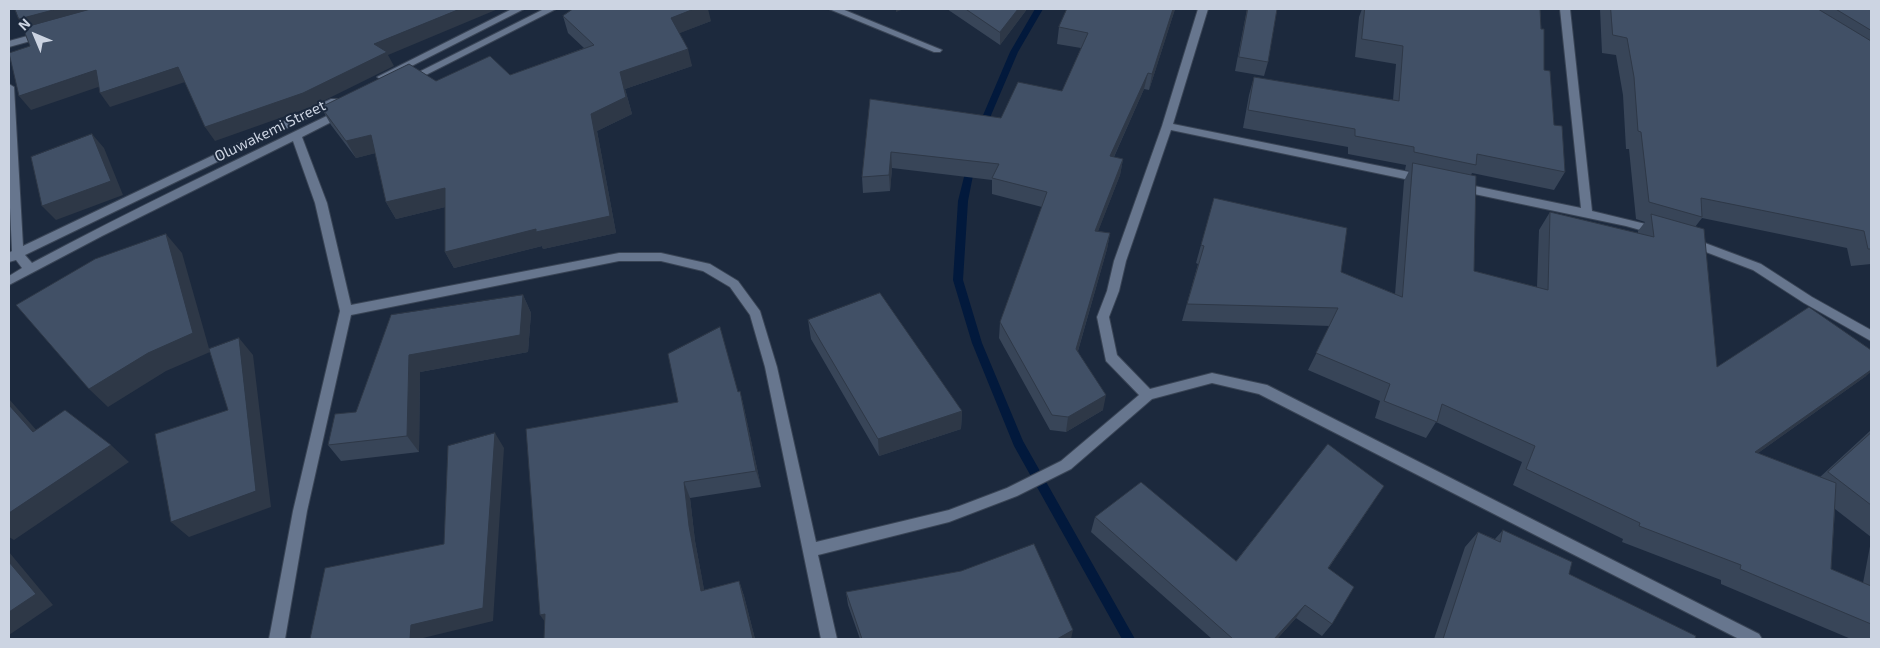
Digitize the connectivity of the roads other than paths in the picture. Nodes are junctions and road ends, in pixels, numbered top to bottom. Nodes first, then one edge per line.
1 (519, 9) edge
2 (551, 9) edge
3 (834, 9) edge
4 (1203, 9) edge
5 (1565, 9) edge
6 (56, 31) edge
7 (9, 44) edge
8 (937, 50) dead end
9 (370, 83) edge
10 (402, 83) edge
11 (9, 87) edge
12 (344, 96) edge
13 (349, 109) edge
14 (1167, 126) junction
15 (296, 135) junction
16 (1587, 213) junction
17 (14, 256) edge
18 (30, 270) junction
19 (9, 281) edge
20 (346, 311) junction
21 (1871, 336) edge
22 (1148, 395) junction
23 (810, 550) junction
24 (277, 639) edge
25 (829, 639) edge
26 (1754, 639) edge

1 - 9 street
2 - 10 street
3 - 8 street
4 - 14 street
5 - 16 street
6 - 7 street
11 - 17 street
12 - 17 street, Oluwakemi Street
13 - 15 street, Oluwakemi Street
14 - 16 street
14 - 22 street
15 - 18 street, Oluwakemi Street
15 - 20 street
16 - 21 street
17 - 18 street
18 - 19 street, Oluwakemi Street
20 - 23 street
20 - 24 street
22 - 23 street
22 - 26 street
23 - 25 street

